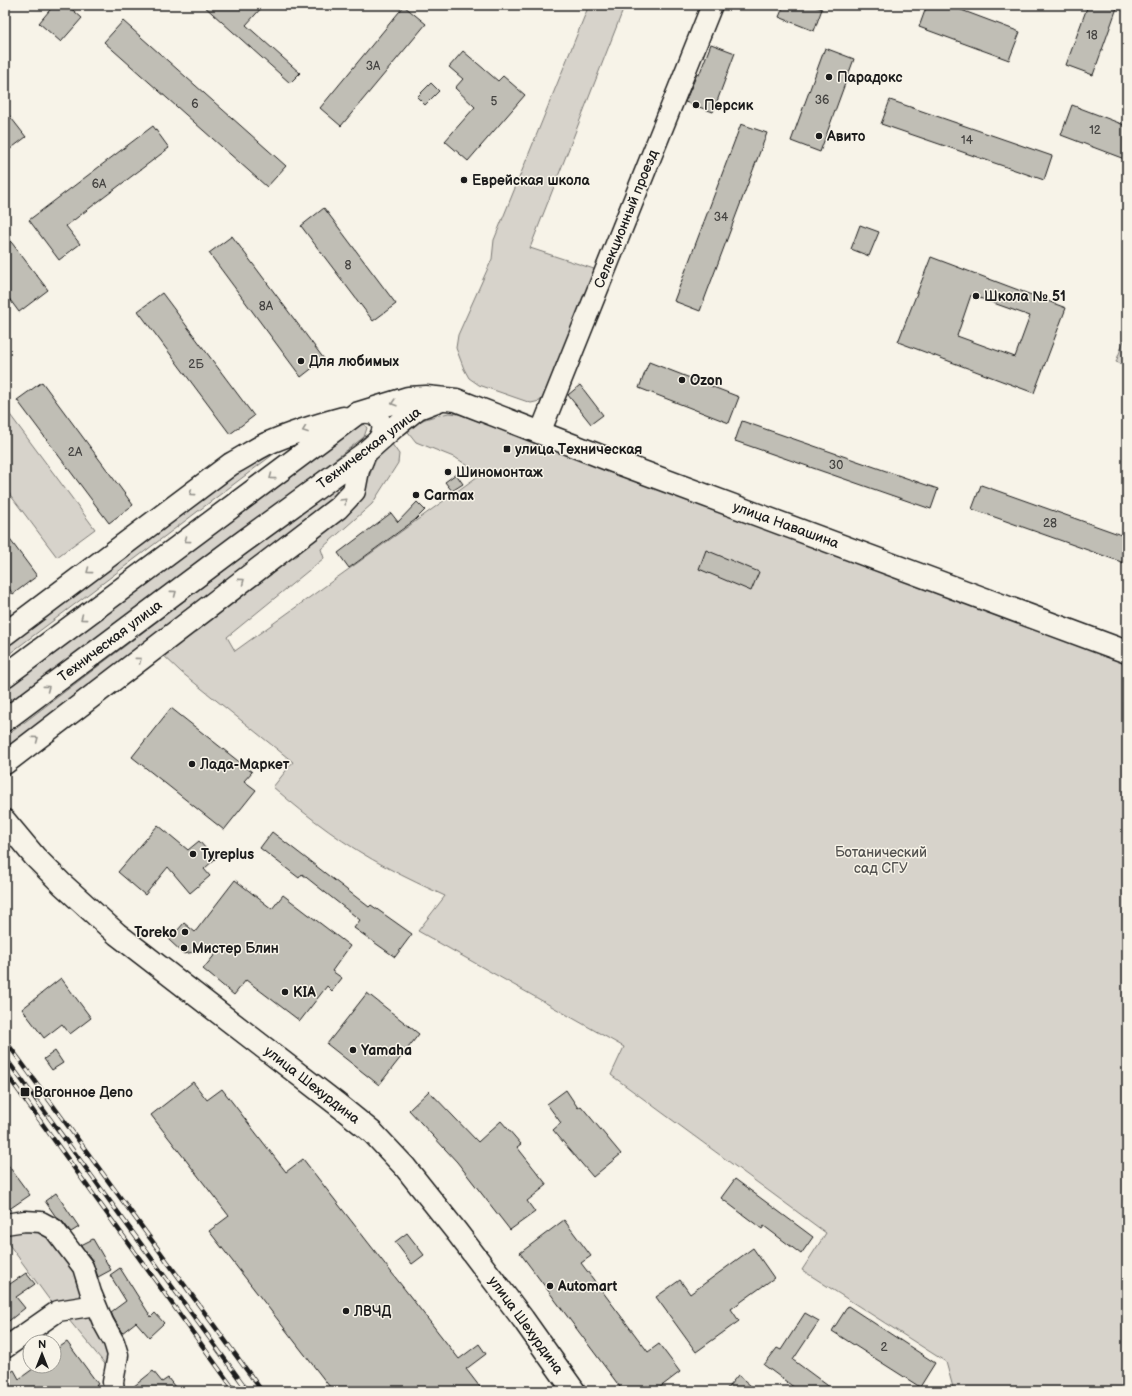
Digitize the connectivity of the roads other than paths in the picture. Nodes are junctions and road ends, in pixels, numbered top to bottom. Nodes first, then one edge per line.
1 (712, 5) edge
2 (446, 398) junction
3 (359, 413) junction
4 (540, 433) junction
5 (371, 448) junction
6 (5, 634) edge
7 (1127, 652) edge
8 (5, 676) edge
9 (5, 720) edge
10 (5, 763) edge
11 (5, 821) edge
12 (5, 1224) edge
13 (96, 1305) junction
14 (5, 1348) edge
15 (114, 1391) edge
16 (574, 1391) edge

1 - 4 street, Селекционный проезд
2 -> 3 main road, Техническая улица
2 - 4 main road, улица Навашина
2 - 5 main road, Техническая улица
3 - 5 street
3 -> 6 main road
3 -> 8 main road, Техническая улица
4 - 7 main road, улица Навашина
9 -> 5 main road, Техническая улица
10 -> 5 main road
11 - 16 main road, улица Шехурдина
12 - 13 street
13 - 14 street
13 - 15 street

